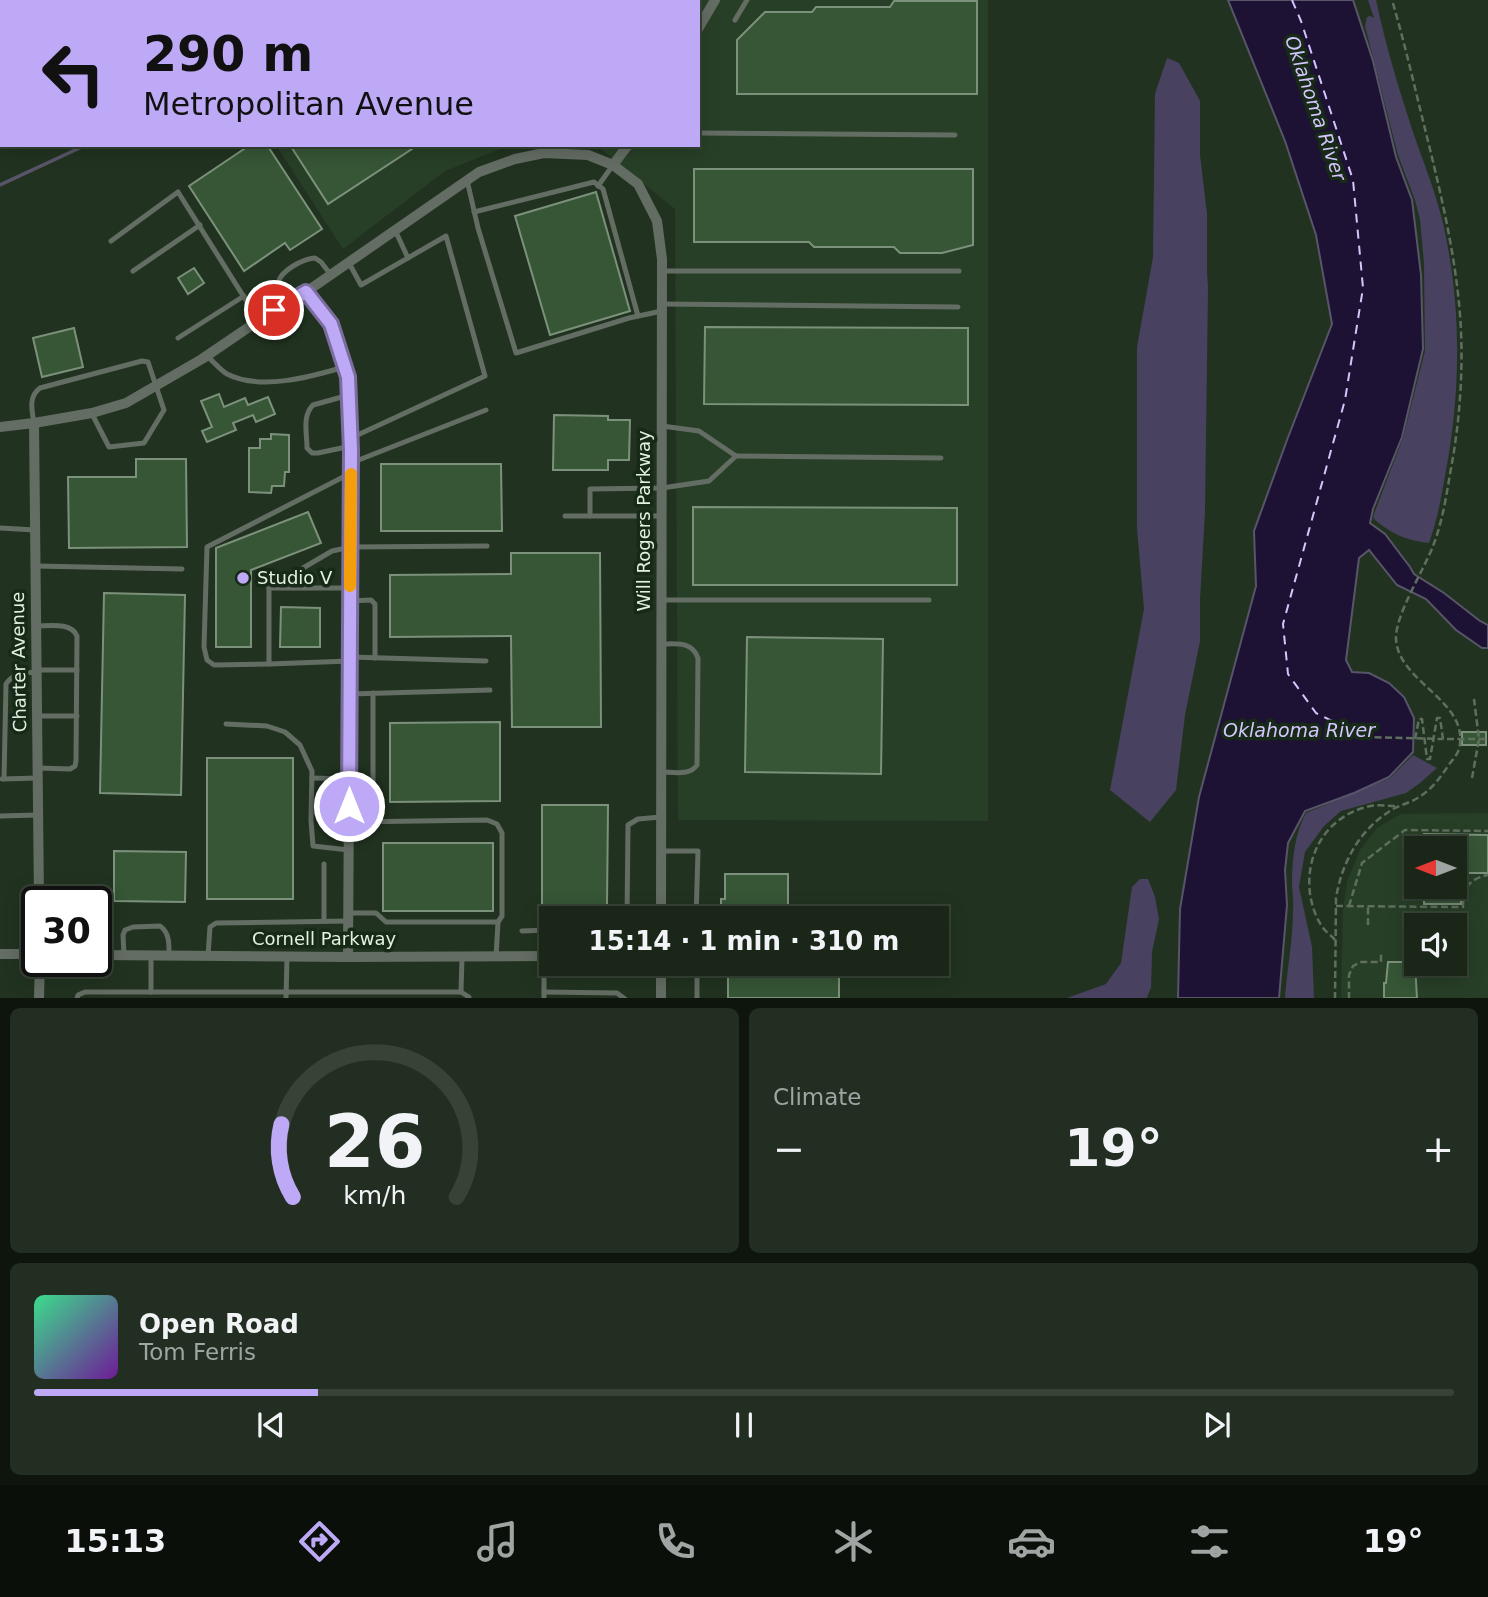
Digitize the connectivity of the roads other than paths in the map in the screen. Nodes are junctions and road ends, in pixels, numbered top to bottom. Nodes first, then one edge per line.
1 (715, 0) edge
2 (747, 0) edge
3 (735, 20) dead end
4 (700, 26) edge
5 (700, 131) edge
6 (955, 135) dead end
7 (626, 147) edge
8 (613, 165) junction
9 (467, 180) junction
10 (598, 186) junction
11 (474, 212) junction
12 (200, 225) junction
13 (395, 230) junction
14 (111, 241) dead end
15 (408, 258) junction
16 (348, 263) junction
17 (133, 271) dead end
18 (662, 271) junction
19 (959, 271) dead end
20 (331, 275) junction
21 (306, 292) junction
22 (244, 296) junction
23 (283, 305) junction
24 (958, 307) dead end
25 (662, 308) junction
26 (638, 316) junction
27 (259, 321) junction
28 (178, 338) dead end
29 (207, 355) junction
30 (345, 366) junction
31 (156, 386) junction
32 (349, 395) junction
33 (486, 410) dead end
34 (92, 413) junction
35 (34, 423) junction
36 (0, 426) edge
37 (662, 426) junction
38 (351, 442) junction
39 (736, 456) junction
40 (941, 458) dead end
41 (351, 468) junction
42 (662, 488) junction
43 (565, 516) dead end
44 (590, 516) junction
45 (661, 516) junction
46 (0, 528) edge
47 (35, 530) junction
48 (487, 546) dead end
49 (351, 547) junction
50 (36, 566) junction
51 (182, 569) dead end
52 (269, 588) junction
53 (350, 588) junction
54 (661, 600) junction
55 (929, 600) dead end
56 (350, 601) junction
57 (36, 626) junction
58 (661, 644) junction
59 (375, 658) junction
60 (350, 659) junction
61 (486, 662) dead end
62 (269, 664) junction
63 (77, 670) junction
64 (37, 671) junction
65 (490, 691) dead end
66 (373, 693) junction
67 (350, 694) junction
68 (37, 716) junction
69 (78, 716) junction
70 (226, 724) dead end
71 (661, 772) junction
72 (38, 773) junction
73 (312, 778) junction
74 (2, 779) edge
75 (349, 784) junction
76 (0, 816) edge
77 (38, 816) junction
78 (661, 817) junction
79 (349, 822) junction
80 (349, 850) junction
81 (661, 850) junction
82 (324, 864) dead end
83 (39, 886) edge
84 (627, 906) edge
85 (661, 906) edge
86 (696, 906) edge
87 (348, 917) junction
88 (324, 921) junction
89 (498, 922) junction
90 (539, 930) edge
91 (522, 931) dead end
92 (0, 954) edge
93 (21, 954) edge
94 (112, 955) edge
95 (124, 955) junction
96 (151, 956) junction
97 (169, 956) junction
98 (208, 956) junction
99 (539, 956) edge
100 (287, 957) junction
101 (348, 957) junction
102 (462, 957) junction
103 (496, 957) junction
104 (546, 976) edge
105 (661, 976) edge
106 (697, 976) edge
107 (40, 977) edge
108 (151, 992) junction
109 (461, 992) junction
110 (286, 995) edge
111 (544, 995) edge
112 (39, 998) edge
113 (77, 998) edge
114 (469, 998) edge
115 (624, 998) edge
116 (661, 998) edge
117 (697, 998) edge

1 - 4 street
2 - 3 lane
5 - 6 lane
7 - 8 street
8 - 9 street
8 - 10 lane
8 - 18 street, Will Rogers Parkway
9 - 11 lane
9 - 13 street
10 - 11 lane
10 - 26 lane
11 - 26 lane
12 - 14 lane
12 - 17 lane
12 - 22 lane
13 - 15 lane
13 - 16 street
15 - 16 lane
15 - 38 lane
16 - 20 street
18 - 19 lane
18 - 25 street, Will Rogers Parkway
20 - 21 street
20 - 23 lane
21 - 23 street
21 - 30 street
22 - 27 lane
22 - 28 lane
23 - 27 street
24 - 25 lane
25 - 26 lane
25 - 37 street, Will Rogers Parkway
27 - 29 street
29 - 30 lane
29 - 31 street
30 - 32 street
31 - 34 street
31 - 34 lane
31 - 35 lane
32 - 38 street
32 - 38 lane
33 - 41 lane
34 - 35 street
35 - 36 street
35 - 47 street, Charter Avenue
37 - 39 lane
37 - 42 street, Will Rogers Parkway
38 - 41 street
39 - 40 lane
39 - 42 lane
41 - 49 street
41 - 62 lane
42 - 44 lane
42 - 45 street, Will Rogers Parkway
43 - 44 lane
44 - 45 lane
45 - 54 street, Will Rogers Parkway
46 - 47 lane
47 - 50 street, Charter Avenue
48 - 49 lane
49 - 52 lane
49 - 53 street
50 - 51 lane
50 - 57 street, Charter Avenue
52 - 53 lane
52 - 62 lane
53 - 56 street
54 - 55 lane
54 - 58 street, Will Rogers Parkway
56 - 59 lane
56 - 60 street
57 - 63 lane
57 - 64 street, Charter Avenue
58 - 71 street, Will Rogers Parkway
58 - 71 lane
59 - 60 lane
59 - 61 lane
60 - 62 lane
60 - 67 street
63 - 64 lane
63 - 69 lane
64 - 68 street, Charter Avenue
64 - 74 lane
65 - 66 lane
66 - 67 lane
66 - 75 lane
67 - 75 street
68 - 69 lane
68 - 72 street, Charter Avenue
69 - 72 lane
70 - 73 lane
71 - 78 street, Will Rogers Parkway
72 - 74 lane
72 - 77 street, Charter Avenue
73 - 75 lane
73 - 80 lane
75 - 79 street
76 - 77 lane
77 - 83 street, Charter Avenue
78 - 81 street, Will Rogers Parkway
78 - 84 lane
79 - 80 street
79 - 89 lane
80 - 87 street
81 - 85 street, Will Rogers Parkway
81 - 86 lane
82 - 88 lane
87 - 88 lane
87 - 89 lane
87 - 101 street
88 - 98 lane
89 - 103 lane
90 - 91 lane
92 - 93 street
94 - 95 street, Cornell Parkway
95 - 96 street, Cornell Parkway
95 - 97 lane
96 - 97 street, Cornell Parkway
96 - 108 lane
97 - 98 street, Cornell Parkway
98 - 100 street, Cornell Parkway
99 - 103 street, Cornell Parkway
100 - 101 street, Cornell Parkway
100 - 110 lane
101 - 102 street, Cornell Parkway
102 - 103 street, Cornell Parkway
102 - 109 lane
104 - 111 lane
105 - 116 street
106 - 117 lane
107 - 112 street
108 - 110 lane
108 - 113 lane
109 - 110 lane
109 - 114 lane
111 - 115 lane

